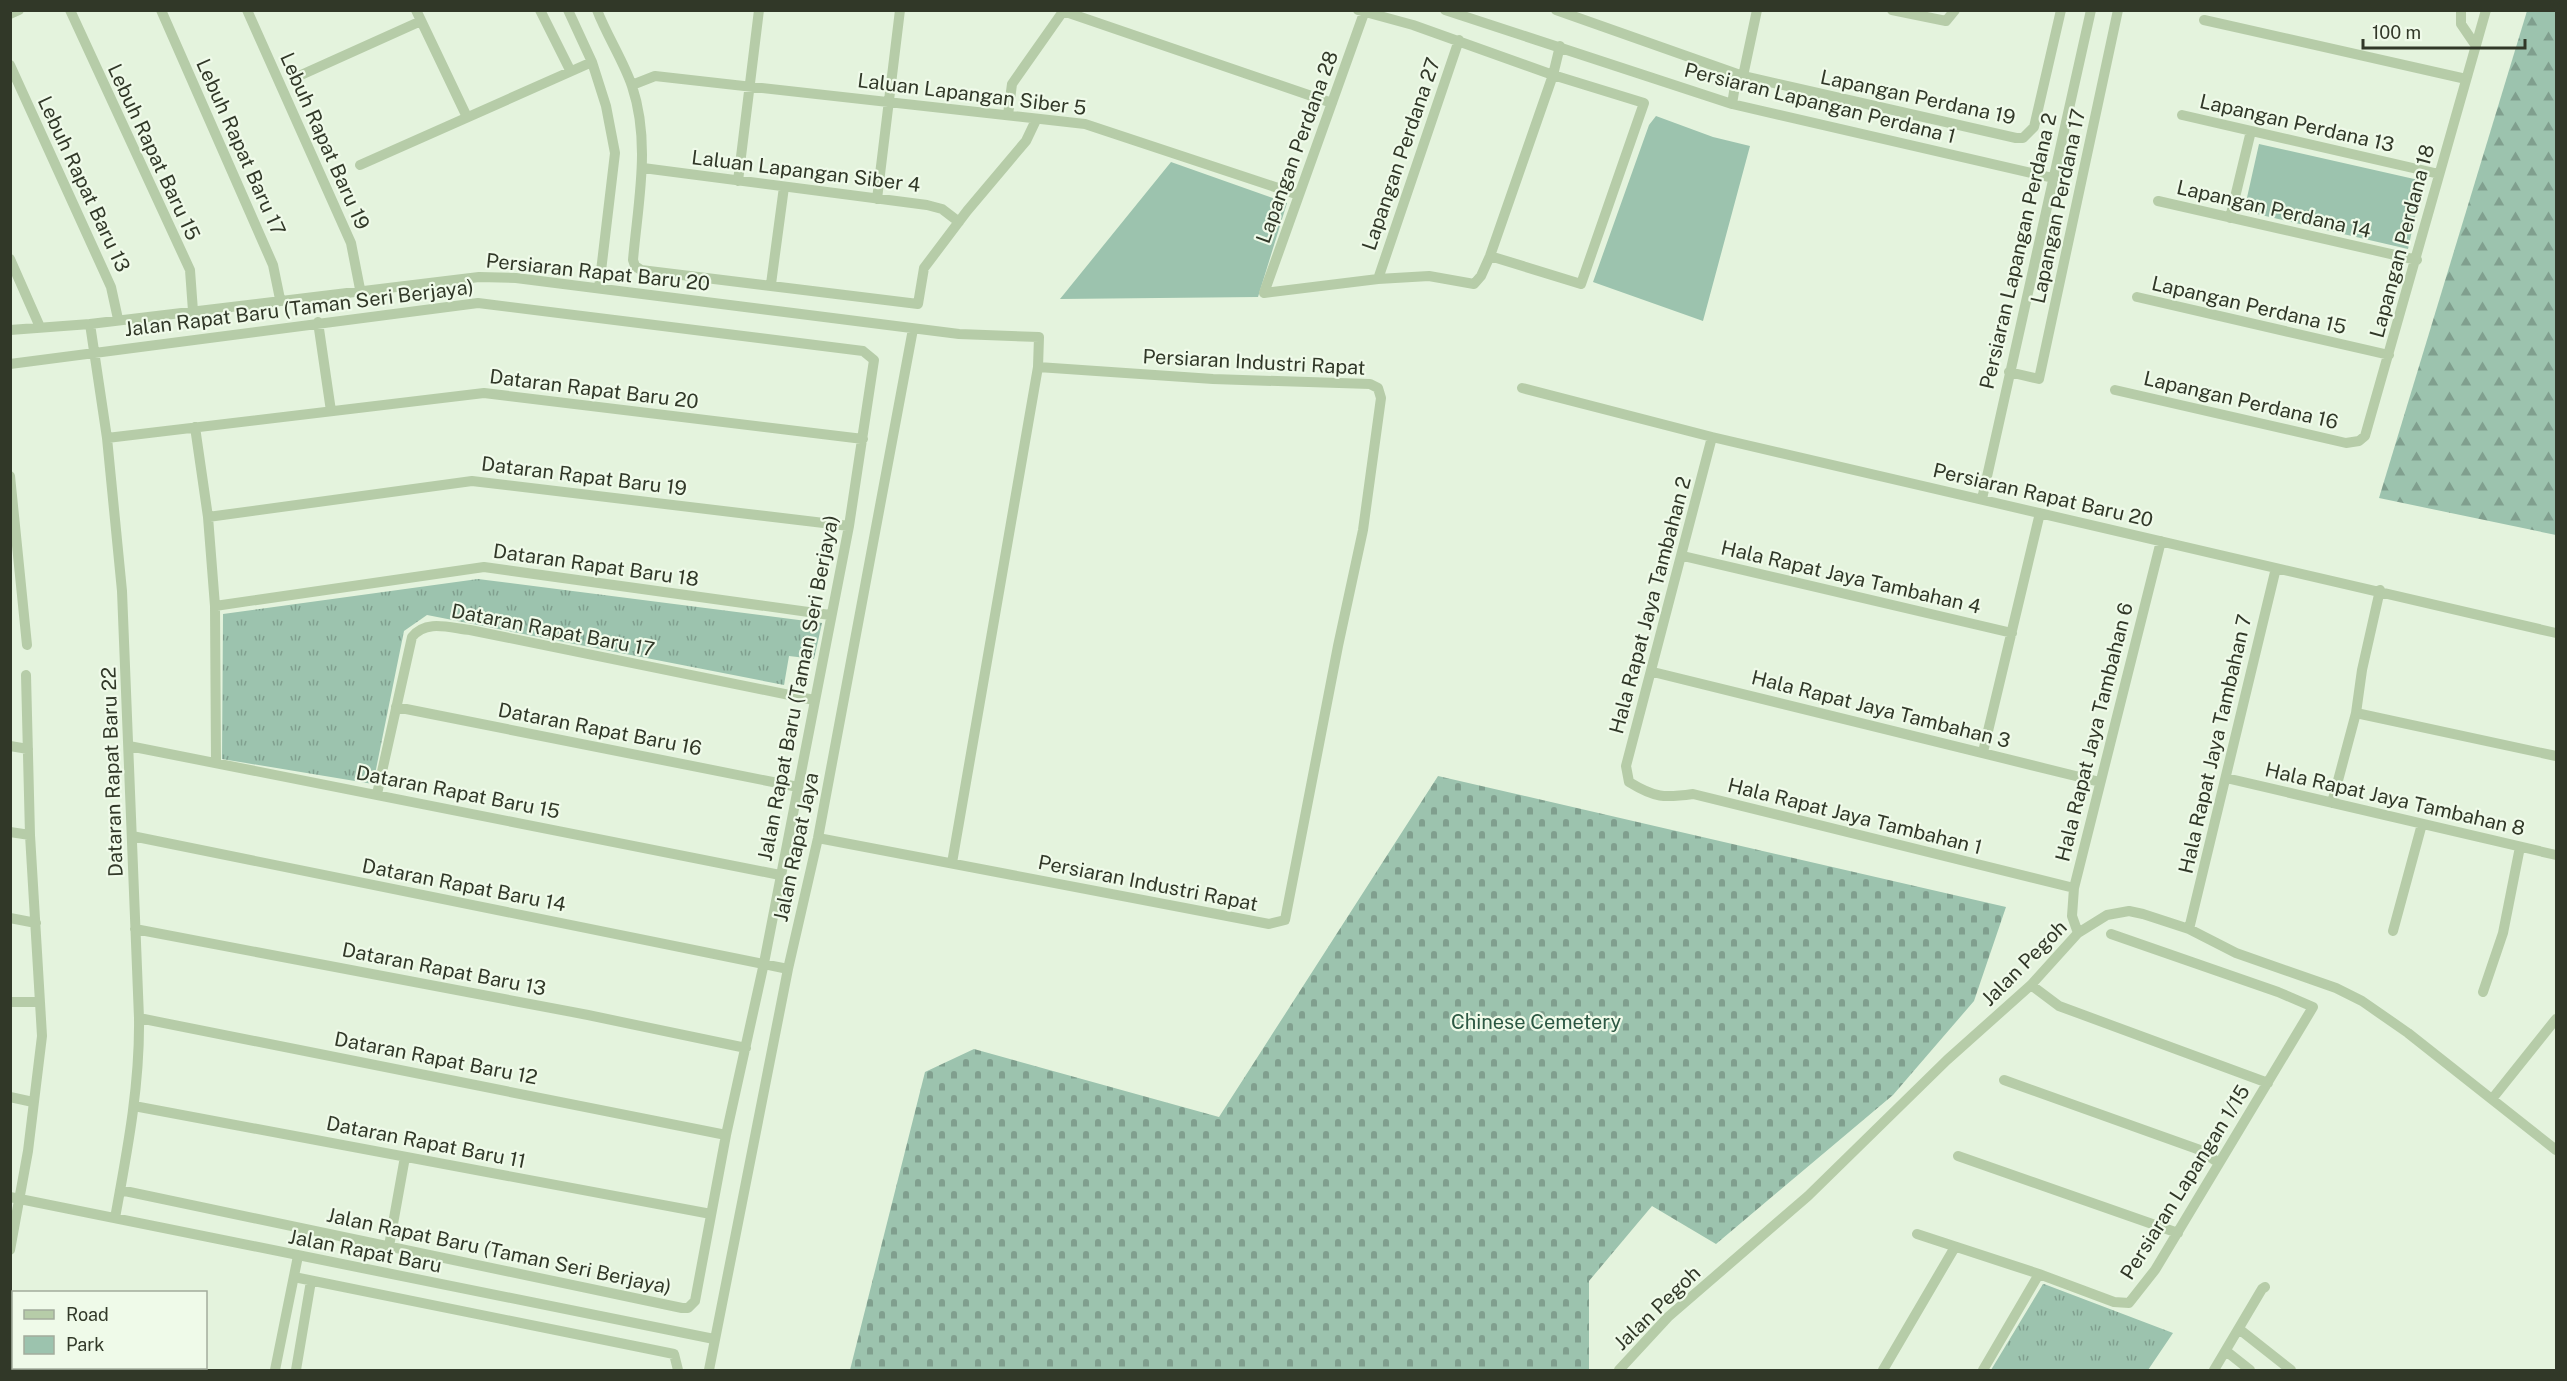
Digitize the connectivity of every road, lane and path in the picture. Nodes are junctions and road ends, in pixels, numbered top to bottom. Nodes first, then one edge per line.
1 (19, 10) edge
2 (70, 10) edge
3 (161, 10) edge
4 (247, 10) edge
5 (540, 10) edge
6 (568, 10) edge
7 (597, 10) edge
8 (759, 10) edge
9 (900, 10) edge
10 (1445, 10) edge
11 (1556, 10) edge
12 (1757, 10) edge
13 (1892, 10) edge
14 (1954, 10) edge
15 (2061, 10) edge
16 (2091, 10) edge
17 (2118, 10) edge
18 (2461, 10) edge
19 (2486, 10) edge
20 (1064, 11) edge
21 (1361, 12) edge
22 (10, 14) edge
23 (418, 16) edge
24 (2204, 20) dead end
25 (1459, 40) junction
26 (1560, 46) junction
27 (2476, 46) junction
28 (592, 62) junction
29 (10, 65) edge
30 (570, 70) junction
31 (301, 75) dead end
32 (1553, 75) junction
33 (1740, 75) junction
34 (2466, 79) junction
35 (632, 86) junction
36 (750, 86) junction
37 (889, 101) junction
38 (1332, 103) junction
39 (1732, 104) junction
40 (1008, 115) junction
41 (2182, 115) dead end
42 (467, 117) junction
43 (1036, 120) junction
44 (2251, 131) junction
45 (360, 165) dead end
46 (643, 168) junction
47 (2439, 174) junction
48 (2053, 178) junction
49 (738, 181) junction
50 (784, 187) junction
51 (1299, 195) junction
52 (877, 199) junction
53 (2158, 201) dead end
54 (2230, 218) junction
55 (959, 222) junction
56 (1490, 256) junction
57 (10, 259) edge
58 (2416, 260) junction
59 (1378, 279) junction
60 (771, 284) junction
61 (598, 288) junction
62 (360, 289) junction
63 (2137, 297) dead end
64 (280, 299) junction
65 (194, 311) junction
66 (118, 319) junction
67 (318, 322) junction
68 (90, 324) junction
69 (40, 327) junction
70 (913, 329) junction
71 (10, 330) edge
72 (95, 351) junction
73 (2389, 355) junction
74 (10, 364) edge
75 (1038, 368) junction
76 (2009, 372) junction
77 (1522, 388) dead end
78 (2115, 390) dead end
79 (331, 411) junction
80 (195, 427) junction
81 (1712, 437) junction
82 (107, 438) junction
83 (863, 439) junction
84 (2359, 441) joint
85 (10, 476) edge
86 (1982, 499) junction
87 (2040, 513) junction
88 (208, 517) junction
89 (849, 526) junction
90 (2161, 541) junction
91 (1683, 556) junction
92 (2276, 568) junction
93 (2380, 590) junction
94 (215, 606) junction
95 (830, 615) junction
96 (2012, 633) junction
97 (2556, 633) edge
98 (27, 645) dead end
99 (1653, 672) junction
100 (26, 675) dead end
101 (814, 700) junction
102 (396, 707) junction
103 (2356, 713) junction
104 (10, 746) edge
105 (129, 746) junction
106 (28, 749) junction
107 (1983, 752) junction
108 (2556, 756) edge
109 (216, 762) junction
110 (2226, 778) junction
111 (1629, 782) joint
112 (2100, 782) junction
113 (798, 787) junction
114 (377, 794) junction
115 (2332, 803) junction
116 (2422, 824) junction
117 (10, 832) edge
118 (30, 836) junction
119 (132, 836) junction
120 (818, 838) junction
121 (2520, 847) junction
122 (2556, 855) edge
123 (952, 862) junction
124 (780, 875) junction
125 (2074, 888) junction
126 (10, 918) edge
127 (36, 923) junction
128 (135, 929) junction
129 (2189, 929) junction
130 (2393, 931) dead end
131 (2078, 933) junction
132 (2111, 934) dead end
133 (764, 963) junction
134 (788, 969) junction
135 (2031, 985) junction
136 (2482, 992) dead end
137 (10, 1002) edge
138 (39, 1002) junction
139 (139, 1018) junction
140 (2556, 1019) edge
141 (746, 1048) junction
142 (2004, 1080) dead end
143 (2268, 1083) junction
144 (10, 1097) edge
145 (2492, 1099) junction
146 (33, 1102) junction
147 (134, 1106) junction
148 (726, 1134) junction
149 (2556, 1150) edge
150 (1958, 1156) dead end
151 (405, 1157) junction
152 (2219, 1163) junction
153 (120, 1190) junction
154 (15, 1198) edge
155 (711, 1214) junction
156 (114, 1218) junction
157 (2178, 1233) junction
158 (1917, 1234) dead end
159 (389, 1246) junction
160 (1955, 1247) junction
161 (10, 1250) edge
162 (298, 1257) junction
163 (2040, 1274) junction
164 (294, 1277) junction
165 (311, 1281) junction
166 (2265, 1287) dead end
167 (2239, 1329) junction
168 (714, 1339) junction
169 (2226, 1352) junction
170 (300, 1370) edge
171 (2248, 1370) edge
172 (275, 1371) edge
173 (678, 1371) edge
174 (709, 1371) edge
175 (1619, 1371) edge
176 (1883, 1371) edge
177 (1983, 1371) edge
178 (2214, 1371) edge
179 (2291, 1371) edge

1 - 22 street
2 - 65 street, Lebuh Rapat Baru 15
3 - 64 street, Lebuh Rapat Baru 17
4 - 62 street, Lebuh Rapat Baru 19
5 - 30 street
6 - 28 street
7 - 35 street
8 - 36 street
9 - 37 street
10 - 26 street, Persiaran Lapangan Perdana 1
11 - 33 street
12 - 33 street
13 - 14 street
15 - 33 street, Lapangan Perdana 19
16 - 48 street, Persiaran Lapangan Perdana 2
17 - 76 street, Lapangan Perdana 17
18 - 27 street
19 - 27 street, Lapangan Perdana 18
20 - 38 street
20 - 40 street
21 - 25 street
21 - 38 street, Lapangan Perdana 28
23 - 31 street
23 - 42 street
24 - 34 street
25 - 32 street
25 - 59 street, Lapangan Perdana 27
26 - 32 street
26 - 39 street, Persiaran Lapangan Perdana 1
27 - 34 street, Lapangan Perdana 18
28 - 30 street
28 - 61 street
29 - 66 street, Lebuh Rapat Baru 13
30 - 42 street
32 - 56 street
32 - 56 street
33 - 39 street
34 - 47 street, Lapangan Perdana 18
35 - 36 street, Laluan Lapangan Siber 5
35 - 46 street
36 - 37 street, Laluan Lapangan Siber 5
36 - 49 street
37 - 40 street, Laluan Lapangan Siber 5
37 - 52 street
38 - 51 street, Lapangan Perdana 28
39 - 48 street, Persiaran Lapangan Perdana 1
40 - 43 street, Laluan Lapangan Siber 5
41 - 44 street, Lapangan Perdana 13
42 - 45 street
43 - 51 street, Laluan Lapangan Siber 5
43 - 55 street
44 - 47 street, Lapangan Perdana 13
44 - 54 street
46 - 49 street, Laluan Lapangan Siber 4
46 - 60 street
47 - 58 street, Lapangan Perdana 18
48 - 76 street, Persiaran Lapangan Perdana 2
49 - 50 street, Laluan Lapangan Siber 4
50 - 52 street, Laluan Lapangan Siber 4
50 - 60 street
51 - 59 street, Lapangan Perdana 28
52 - 55 street, Laluan Lapangan Siber 4
53 - 54 street, Lapangan Perdana 14
54 - 58 street, Lapangan Perdana 14
55 - 60 street
56 - 59 street
57 - 69 street
58 - 73 street, Lapangan Perdana 18
61 - 62 street, Persiaran Rapat Baru 20
61 - 70 street, Persiaran Rapat Baru 20
62 - 64 street, Persiaran Rapat Baru 20
63 - 73 street, Lapangan Perdana 15
64 - 65 street, Persiaran Rapat Baru 20
65 - 66 street, Persiaran Rapat Baru 20
66 - 68 street, Persiaran Rapat Baru 20
67 - 72 street, Jalan Rapat Baru (Taman Seri Berjaya)
67 - 79 street
67 - 83 street, Jalan Rapat Baru (Taman Seri Berjaya)
68 - 69 street, Persiaran Rapat Baru 20
68 - 72 street, Dataran Rapat Baru 22
69 - 71 street, Persiaran Rapat Baru 20
70 - 75 street, Persiaran Rapat Baru 20
70 - 120 street, Jalan Rapat Jaya
72 - 74 street, Jalan Rapat Baru (Taman Seri Berjaya)
72 - 82 street, Dataran Rapat Baru 22
73 - 84 street, Lapangan Perdana 18
75 - 123 street
75 - 123 street, Persiaran Industri Rapat
76 - 86 street, Persiaran Lapangan Perdana 2
77 - 81 street, Persiaran Rapat Baru 20
78 - 84 street, Lapangan Perdana 16
79 - 80 street, Dataran Rapat Baru 20
79 - 83 street, Dataran Rapat Baru 20
80 - 82 street, Dataran Rapat Baru 20
80 - 88 street
81 - 86 street, Persiaran Rapat Baru 20
81 - 91 street, Hala Rapat Jaya Tambahan 2
82 - 105 street, Dataran Rapat Baru 22
83 - 89 street, Jalan Rapat Baru (Taman Seri Berjaya)
85 - 98 street
86 - 87 street, Persiaran Rapat Baru 20
87 - 90 street, Persiaran Rapat Baru 20
87 - 96 street
88 - 89 street, Dataran Rapat Baru 19
88 - 94 street
89 - 95 street, Jalan Rapat Baru (Taman Seri Berjaya)
90 - 92 street, Persiaran Rapat Baru 20
90 - 112 street, Hala Rapat Jaya Tambahan 6
91 - 96 street, Hala Rapat Jaya Tambahan 4
91 - 99 street, Hala Rapat Jaya Tambahan 2
92 - 93 street, Persiaran Rapat Baru 20
92 - 110 street, Hala Rapat Jaya Tambahan 7
93 - 97 street, Persiaran Rapat Baru 20
93 - 103 street
94 - 95 street, Dataran Rapat Baru 18
94 - 109 street
95 - 101 street, Jalan Rapat Baru (Taman Seri Berjaya)
96 - 107 street
99 - 107 street, Hala Rapat Jaya Tambahan 3
99 - 111 street, Hala Rapat Jaya Tambahan 2
100 - 106 street
101 - 102 street, Dataran Rapat Baru 17
101 - 113 street, Jalan Rapat Baru (Taman Seri Berjaya)
102 - 113 street, Dataran Rapat Baru 16
102 - 114 street, Dataran Rapat Baru 17
103 - 108 street
103 - 115 street
104 - 106 street
105 - 109 street, Dataran Rapat Baru 15
105 - 119 street, Dataran Rapat Baru 22
106 - 118 street
107 - 112 street, Hala Rapat Jaya Tambahan 3
109 - 114 street, Dataran Rapat Baru 15
110 - 115 street, Hala Rapat Jaya Tambahan 8
110 - 129 street, Hala Rapat Jaya Tambahan 7
111 - 125 street, Hala Rapat Jaya Tambahan 1
112 - 125 street, Hala Rapat Jaya Tambahan 6
113 - 124 street, Jalan Rapat Baru (Taman Seri Berjaya)
114 - 124 street, Dataran Rapat Baru 15
115 - 116 street, Hala Rapat Jaya Tambahan 8
116 - 121 street, Hala Rapat Jaya Tambahan 8
116 - 130 street
117 - 118 street
118 - 127 street
119 - 128 street, Dataran Rapat Baru 22
119 - 133 street, Dataran Rapat Baru 14
120 - 123 street, Persiaran Industri Rapat
120 - 134 street, Jalan Rapat Jaya
121 - 122 street, Hala Rapat Jaya Tambahan 8
121 - 136 street
124 - 133 street, Jalan Rapat Baru (Taman Seri Berjaya)
125 - 131 street, Hala Rapat Jaya Tambahan 6
126 - 127 street
127 - 138 street
128 - 139 street, Dataran Rapat Baru 22
128 - 141 street, Dataran Rapat Baru 13
129 - 131 street, Jalan Pegoh
129 - 145 street, Jalan Pegoh
131 - 135 street, Jalan Pegoh
132 - 143 street, Persiaran Lapangan 1/15
133 - 134 street, Dataran Rapat Baru 14
133 - 141 street, Jalan Rapat Baru (Taman Seri Berjaya)
134 - 168 street, Jalan Rapat Jaya
135 - 143 street
135 - 175 street, Jalan Pegoh
137 - 138 street
138 - 146 street
139 - 147 street, Dataran Rapat Baru 22
139 - 148 street, Dataran Rapat Baru 12
140 - 145 street
141 - 148 street, Jalan Rapat Baru (Taman Seri Berjaya)
142 - 152 street
143 - 152 street, Persiaran Lapangan 1/15
144 - 146 street
145 - 149 street, Jalan Pegoh
146 - 154 street
147 - 151 street, Dataran Rapat Baru 11
147 - 153 street, Dataran Rapat Baru 22
148 - 155 street, Jalan Rapat Baru (Taman Seri Berjaya)
150 - 157 street
151 - 155 street, Dataran Rapat Baru 11
151 - 159 street
152 - 157 street, Persiaran Lapangan 1/15
153 - 156 street, Dataran Rapat Baru 22
153 - 159 street, Jalan Rapat Baru (Taman Seri Berjaya)
154 - 156 street, Jalan Rapat Baru
154 - 161 street
155 - 159 street, Jalan Rapat Baru (Taman Seri Berjaya)
156 - 162 street, Jalan Rapat Baru
157 - 163 street, Persiaran Lapangan 1/15
158 - 160 street, Persiaran Lapangan 1/15
160 - 163 street, Persiaran Lapangan 1/15
160 - 176 street
162 - 164 street
162 - 168 street, Jalan Rapat Baru
163 - 177 street
164 - 165 street, Jalan Rapat Baru
164 - 172 street
165 - 170 street
165 - 173 street, Jalan Rapat Baru
166 - 167 street
167 - 169 street
167 - 179 street
168 - 174 street, Jalan Rapat Jaya
169 - 171 street
169 - 178 street

